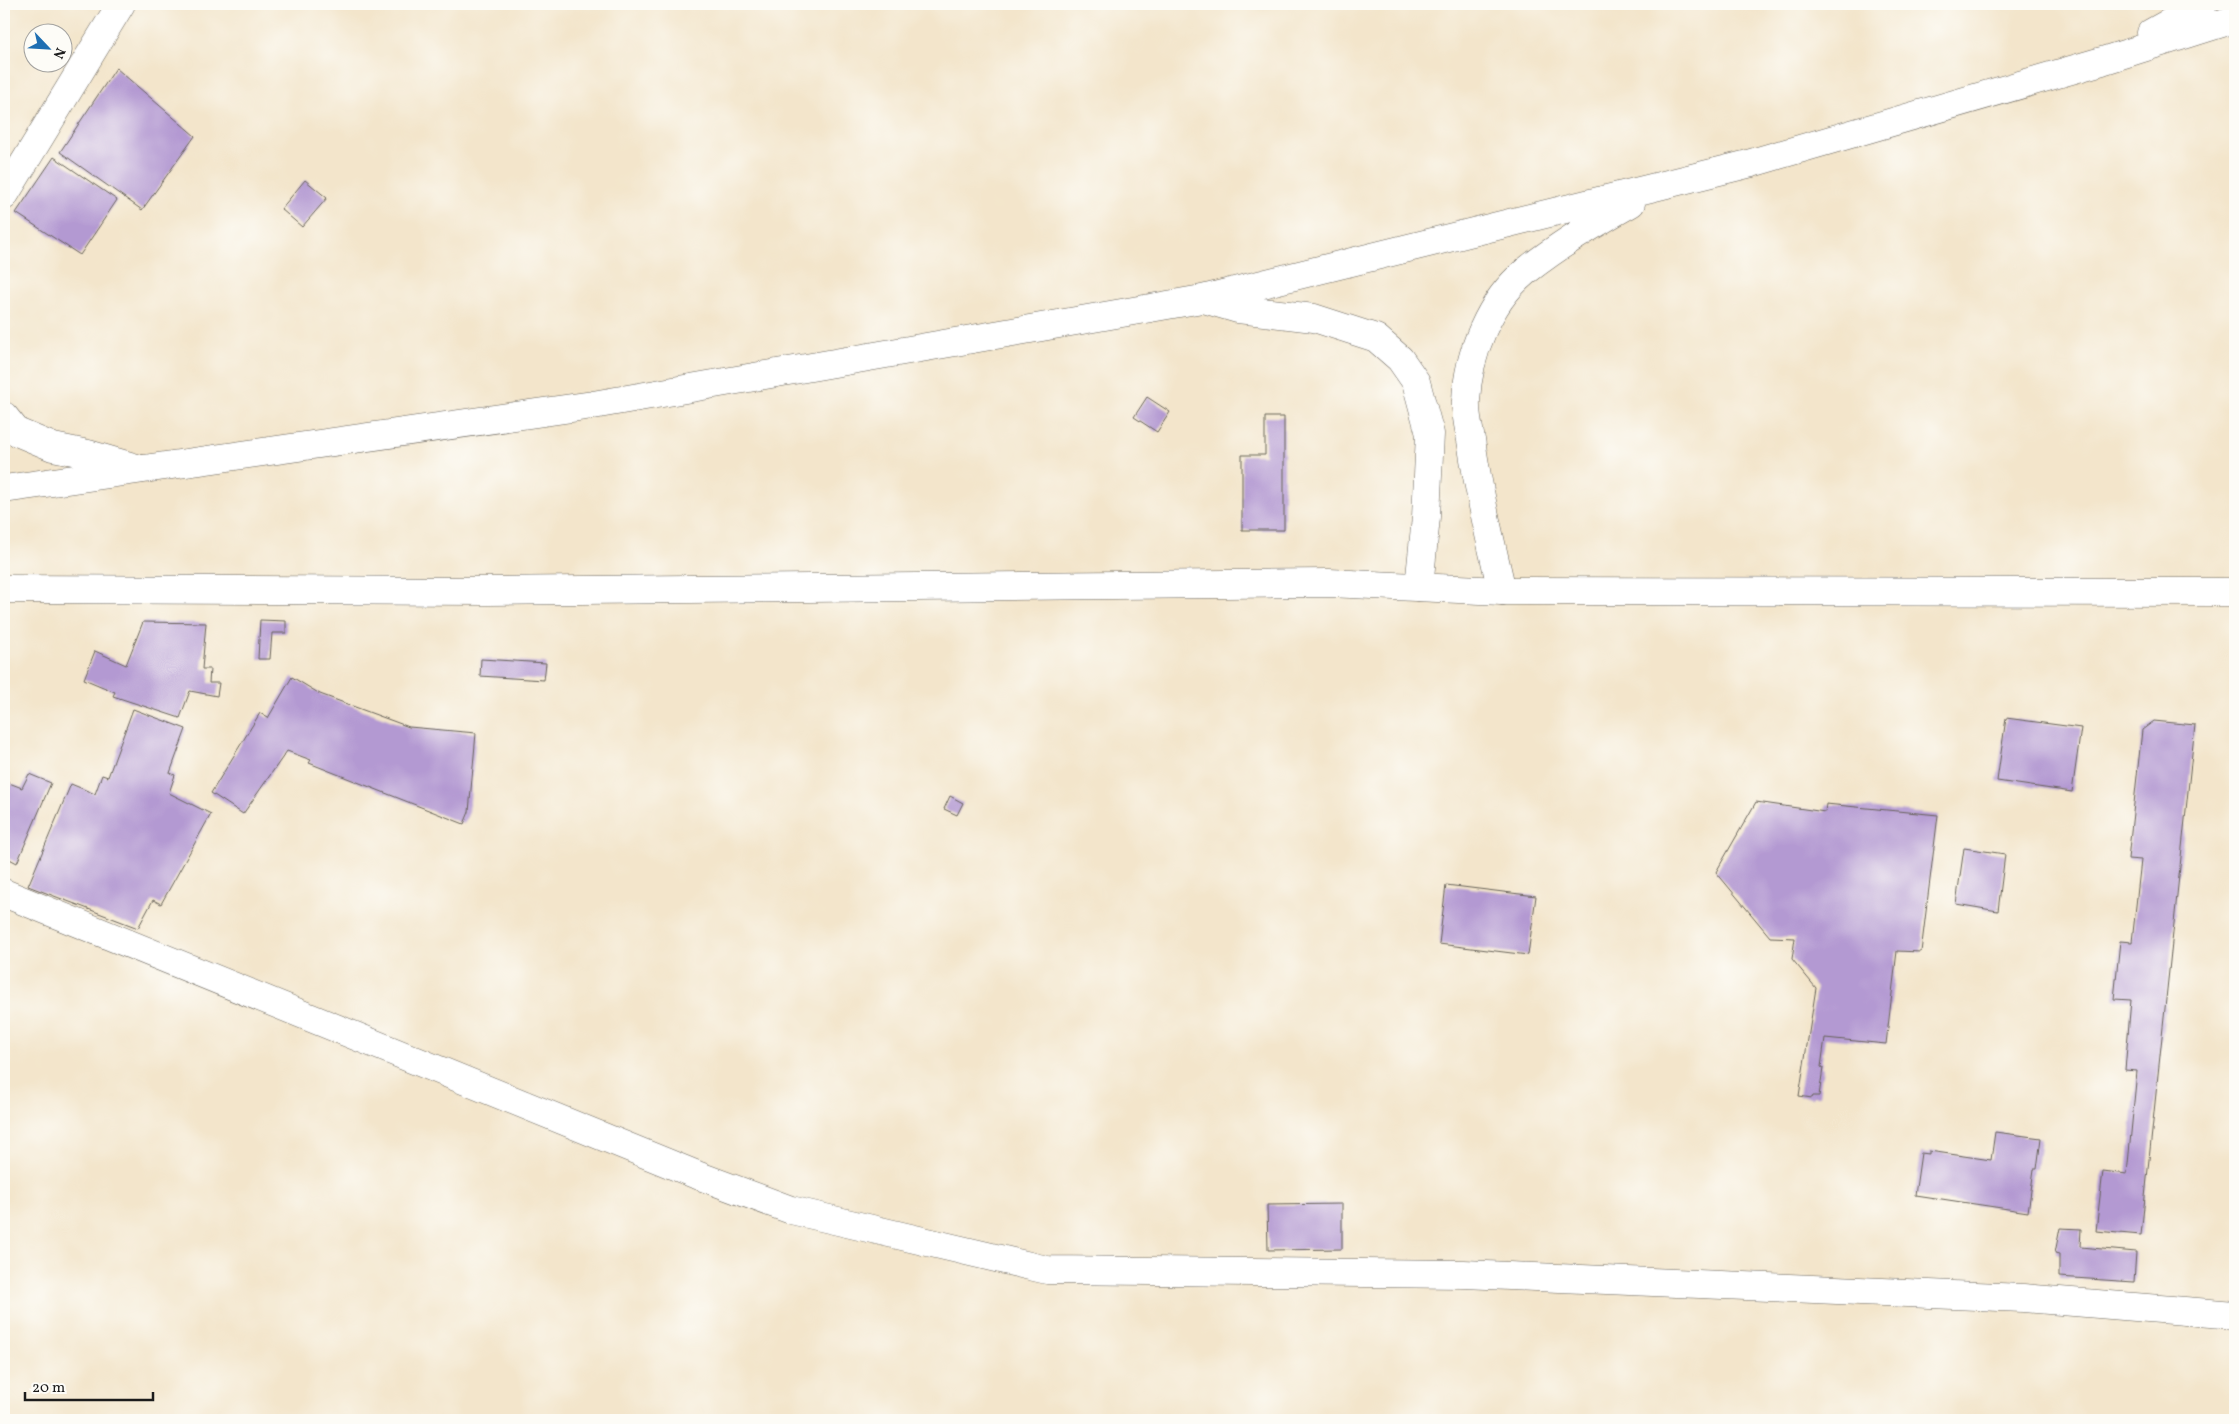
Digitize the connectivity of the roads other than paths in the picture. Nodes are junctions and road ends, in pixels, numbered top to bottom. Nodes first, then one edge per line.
1 (121, 4) edge
2 (2203, 4) edge
3 (2235, 19) edge
4 (2102, 61) junction
5 (1658, 187) junction
6 (4, 196) edge
7 (1202, 299) junction
8 (4, 416) edge
9 (140, 469) junction
10 (4, 488) edge
11 (1419, 587) junction
12 (4, 589) edge
13 (1502, 591) junction
14 (2235, 592) edge
15 (4, 893) edge
16 (2235, 1315) edge

1 - 6 street
2 - 4 street
3 - 4 street
4 - 5 street
5 - 7 street
5 - 13 street
7 - 9 street
7 - 11 street
8 - 9 street
9 - 10 street
11 - 12 street
11 - 13 street
13 - 14 street
15 - 16 street

